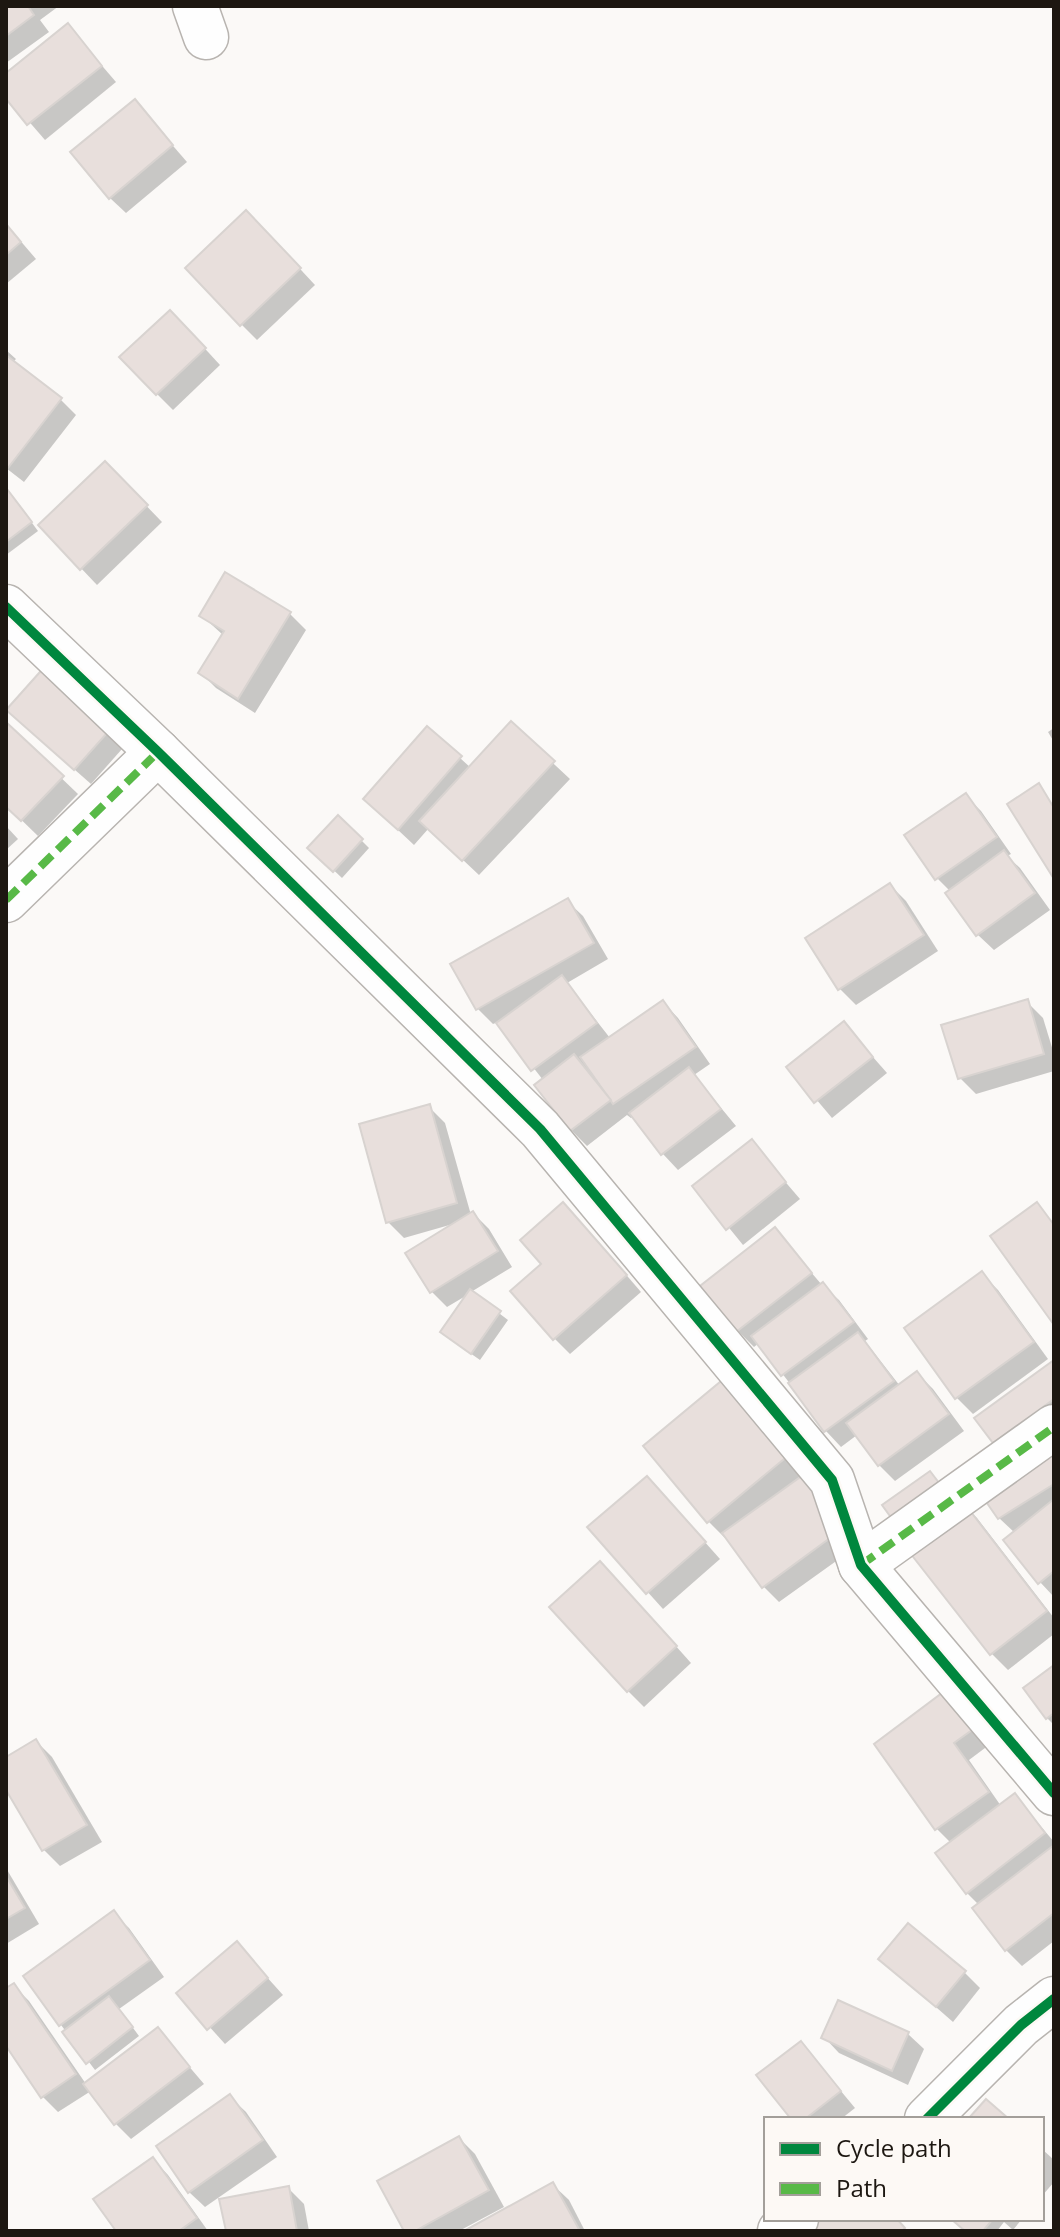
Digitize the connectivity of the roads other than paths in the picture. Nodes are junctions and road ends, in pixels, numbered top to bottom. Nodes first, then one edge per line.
1 (6, 607) edge
2 (158, 752) junction
3 (6, 900) edge
4 (1054, 1427) edge
5 (861, 1565) junction
6 (1054, 1793) edge
7 (1054, 1999) edge
8 (929, 2117) edge

1 - 2 street
2 - 3 street
2 - 5 street
4 - 5 street
5 - 6 street
7 - 8 street

